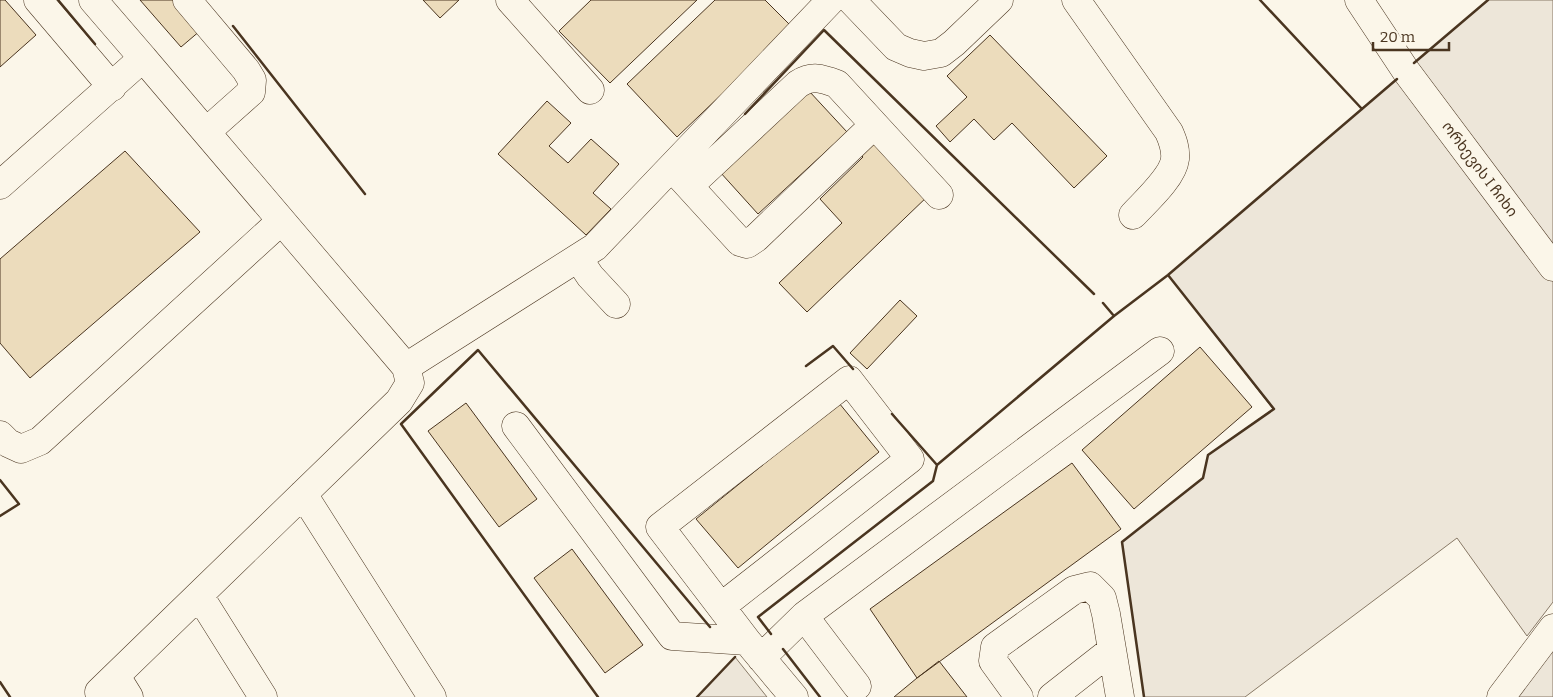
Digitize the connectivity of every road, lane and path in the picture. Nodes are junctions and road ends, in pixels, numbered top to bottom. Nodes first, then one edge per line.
1 (38, 0) edge
2 (93, 0) edge
3 (187, 0) edge
4 (830, 0) edge
5 (850, 0) edge
6 (999, 0) edge
7 (1076, 0) edge
8 (1359, 0) edge
9 (525, 5) edge
10 (144, 58) junction
11 (112, 86) junction
12 (590, 90) dead end
13 (874, 125) junction
14 (206, 132) junction
15 (680, 177) junction
16 (0, 185) edge
17 (939, 195) dead end
18 (1133, 215) dead end
19 (281, 221) junction
20 (578, 258) junction
21 (1553, 267) edge
22 (616, 304) dead end
23 (1160, 351) dead end
24 (406, 367) junction
25 (516, 426) dead end
26 (0, 435) edge
27 (303, 494) junction
28 (199, 595) junction
29 (722, 606) junction
30 (804, 616) junction
31 (1553, 628) edge
32 (754, 650) junction
33 (1112, 650) junction
34 (857, 686) dead end
35 (114, 688) edge
36 (263, 697) edge
37 (432, 697) edge
38 (794, 697) edge
39 (1018, 697) edge
40 (1052, 697) edge
41 (1120, 697) edge
42 (1501, 697) edge

1 - 11 street
2 - 10 street
3 - 14 street
4 - 15 street
5 - 6 street
7 - 18 street
8 - 21 street, ორხევის I ჩიხი
9 - 12 street
10 - 11 street
10 - 14 street
11 - 16 street
13 - 15 street
13 - 15 street
13 - 17 street
14 - 19 street
15 - 20 street
19 - 24 street
19 - 26 street
20 - 22 street
20 - 24 street
23 - 30 street
24 - 27 street
25 - 32 street
27 - 28 street
27 - 37 street
28 - 35 street
28 - 36 street
29 - 29 street
29 - 32 street
30 - 32 street
30 - 34 street
31 - 42 street
32 - 38 street
33 - 39 street
33 - 40 street
33 - 41 street

